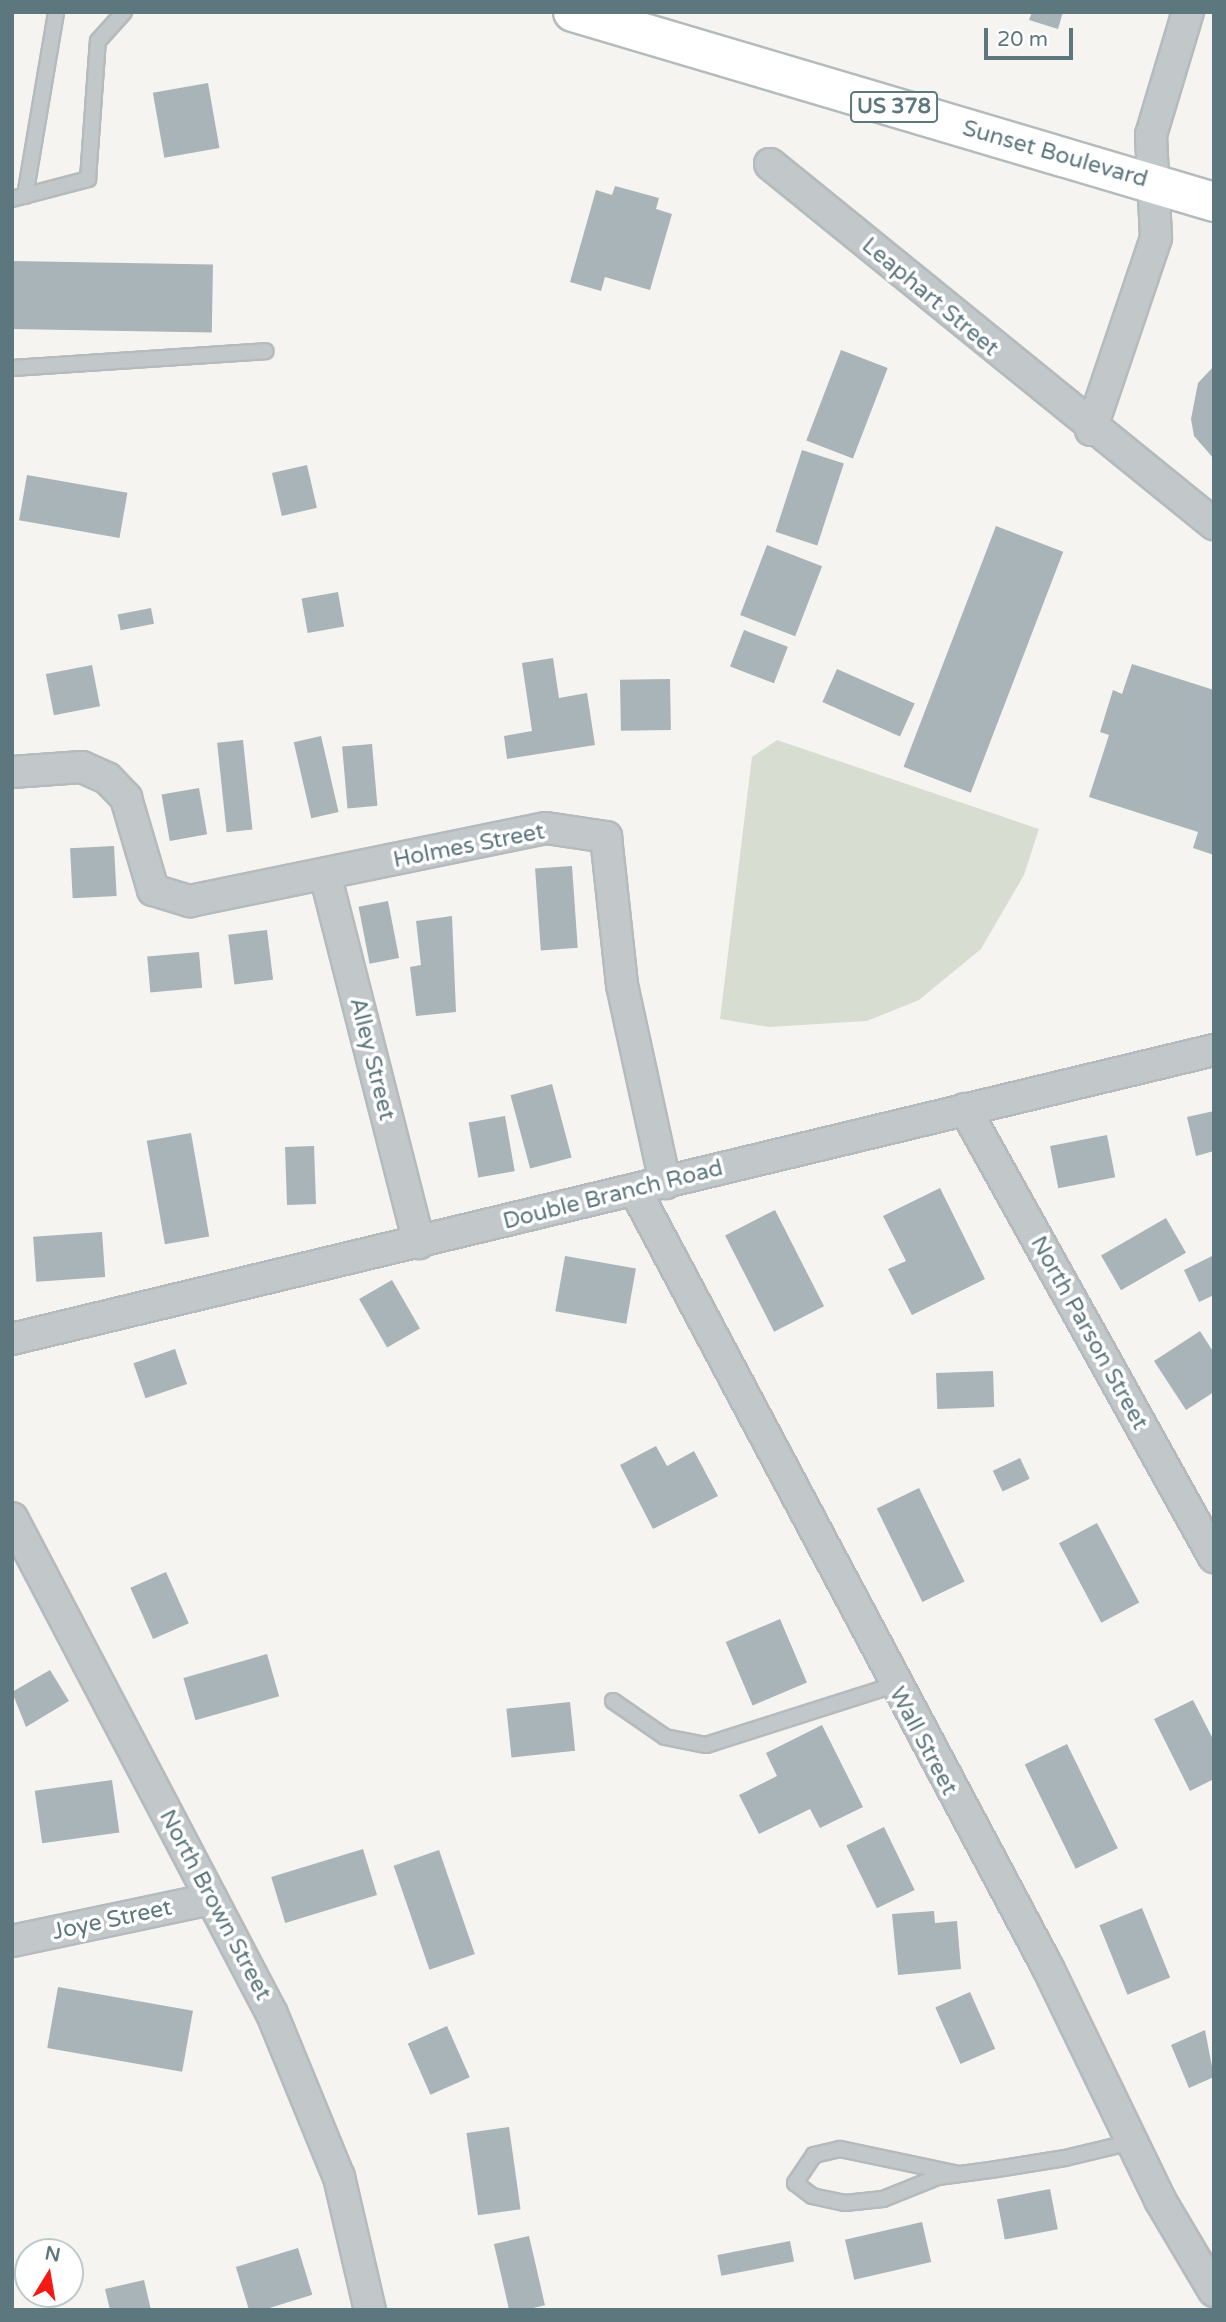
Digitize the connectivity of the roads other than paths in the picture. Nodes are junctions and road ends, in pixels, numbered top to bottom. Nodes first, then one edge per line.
1 (56, 12) edge
2 (124, 12) edge
3 (573, 12) edge
4 (1188, 12) edge
5 (770, 163) dead end
6 (1151, 183) junction
7 (19, 197) edge
8 (1214, 202) edge
9 (265, 351) dead end
10 (12, 368) edge
11 (1091, 430) junction
12 (1214, 524) edge
13 (12, 772) edge
14 (326, 874) junction
15 (1214, 1050) edge
16 (965, 1109) junction
17 (665, 1183) junction
18 (635, 1190) junction
19 (419, 1243) junction
20 (12, 1339) edge
21 (12, 1518) edge
22 (1214, 1557) edge
23 (894, 1685) junction
24 (613, 1701) dead end
25 (212, 1899) junction
26 (12, 1941) edge
27 (1132, 2142) junction
28 (959, 2174) junction
29 (1214, 2291) edge
30 (370, 2310) edge

1 - 7 lane
2 - 7 lane
3 - 6 main road, Sunset Boulevard / US 378
4 - 6 street
5 - 11 street, Leaphart Street
6 - 8 main road, Sunset Boulevard / US 378
6 - 11 street
9 - 10 lane
11 - 12 street, Leaphart Street
13 - 14 street, Holmes Street
14 - 17 street, Holmes Street
14 - 19 street, Alley Street
15 - 16 street, Double Branch Road
16 - 17 street, Double Branch Road
16 - 22 street, North Parson Street
17 - 18 street, Double Branch Road
18 - 19 street, Double Branch Road
18 - 23 street, Wall Street
19 - 20 street, Double Branch Road
21 - 25 street, North Brown Street
23 - 24 lane
23 - 27 street, Wall Street
25 - 26 street, Joye Street
25 - 30 street, North Brown Street
27 - 28 lane
27 - 29 street, Wall Street
28 - 28 lane

